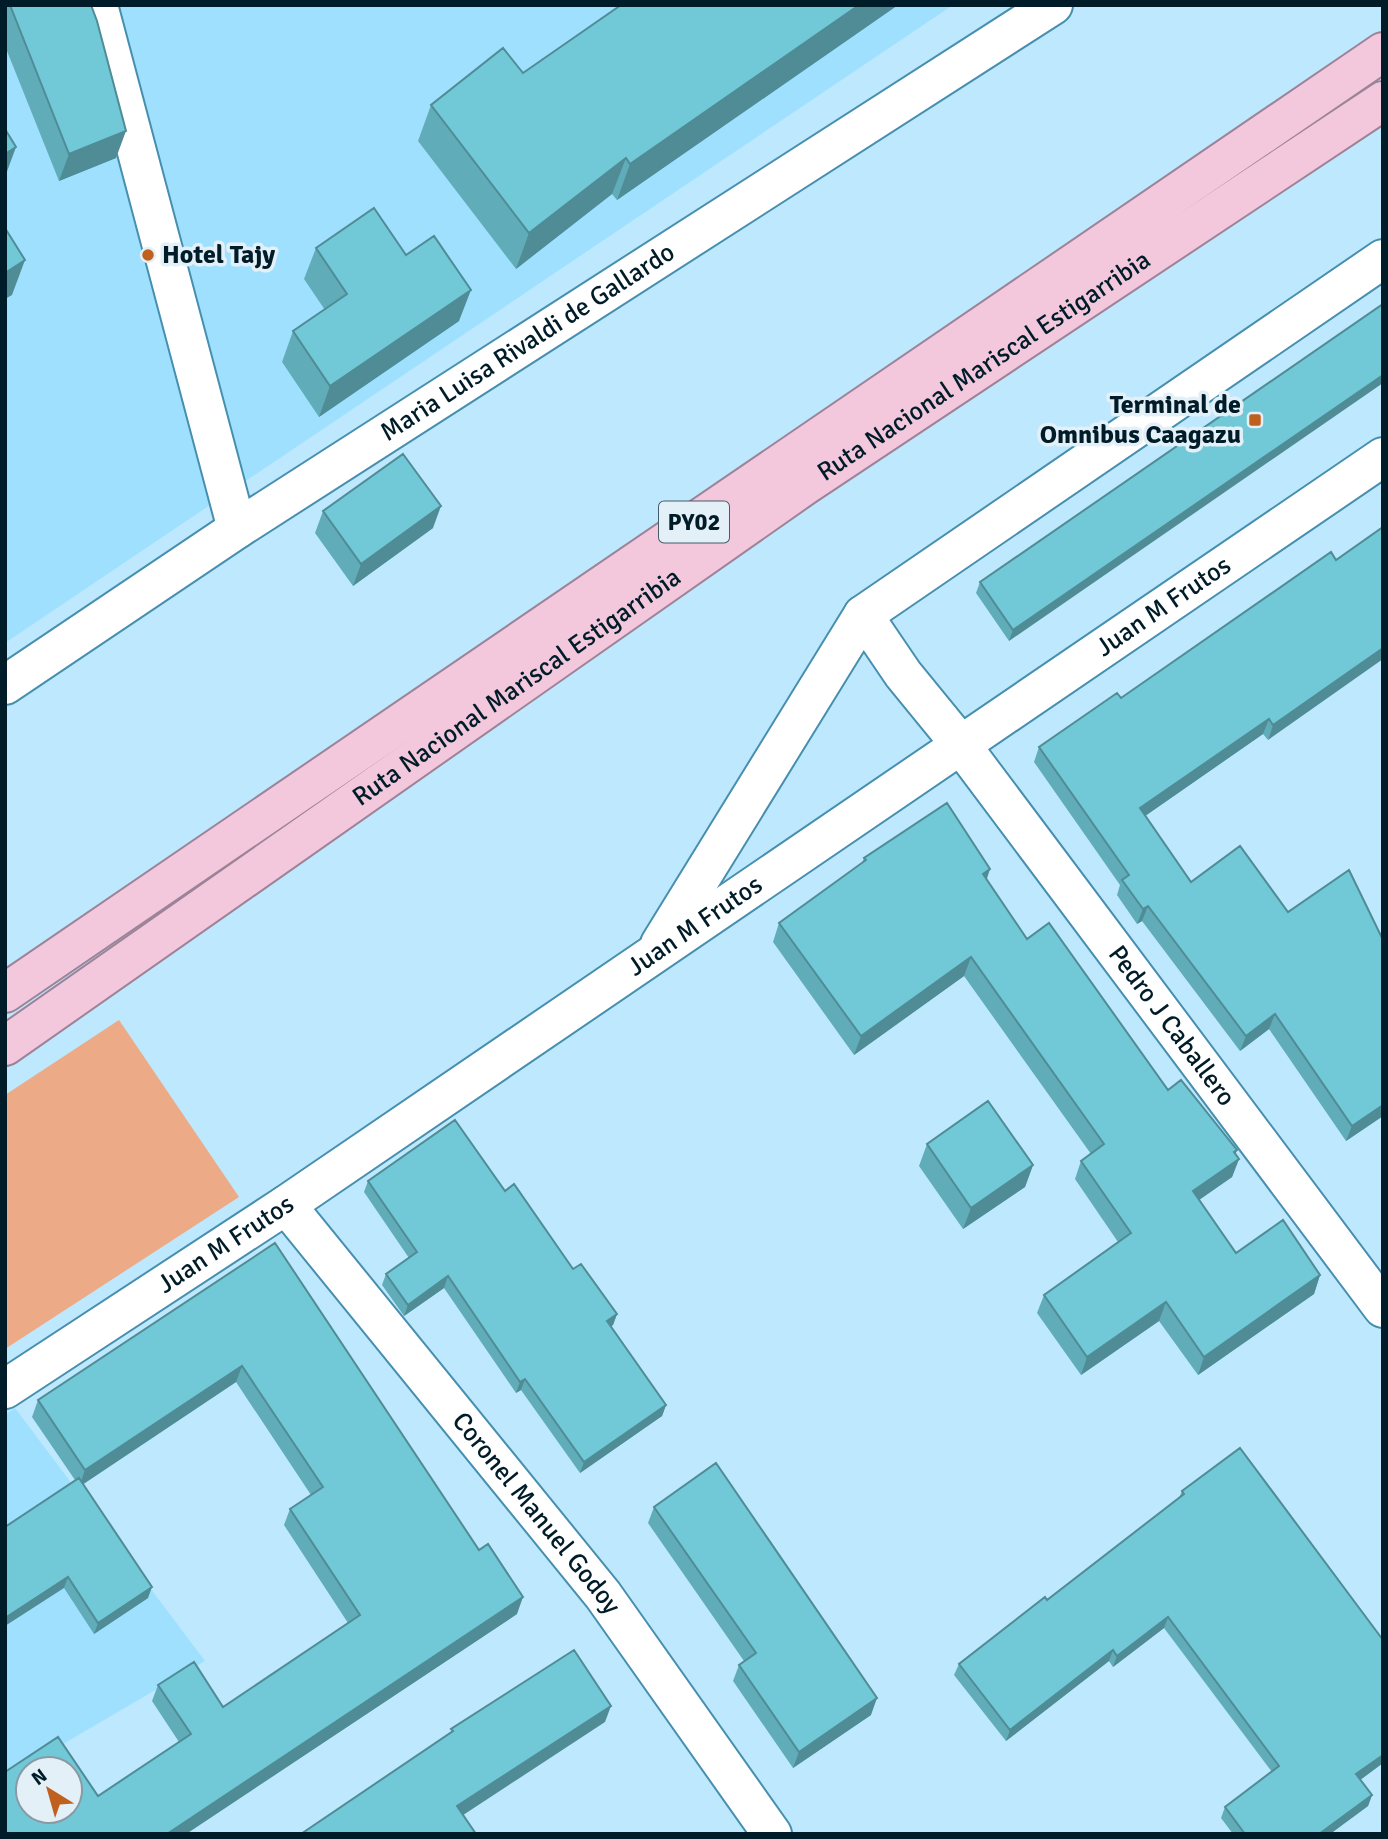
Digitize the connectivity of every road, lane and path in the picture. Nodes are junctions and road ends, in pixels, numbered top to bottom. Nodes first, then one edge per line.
1 (98, 5) edge
2 (1053, 5) edge
3 (1383, 52) edge
4 (1383, 101) edge
5 (1383, 259) edge
6 (1383, 457) edge
7 (237, 529) junction
8 (863, 615) junction
9 (5, 685) edge
10 (961, 745) junction
11 (653, 955) junction
12 (5, 993) edge
13 (5, 1046) edge
14 (286, 1205) junction
15 (1383, 1308) edge
16 (5, 1389) edge
17 (772, 1834) edge

1 - 7 street
2 - 7 street, Maria Luisa Rivaldi de Gallardo
3 - 12 highway, Ruta Nacional Mariscal Estigarribia / PY02
4 - 13 highway, Ruta Nacional Mariscal Estigarribia / PY02
5 - 8 street
6 - 10 street, Juan M Frutos
7 - 9 street, Maria Luisa Rivaldi de Gallardo
8 - 10 street, Pedro J Caballero
8 - 11 street
10 - 11 street, Juan M Frutos
10 - 15 street, Pedro J Caballero
11 - 14 street, Juan M Frutos
14 - 16 street, Juan M Frutos
14 - 17 street, Coronel Manuel Godoy

